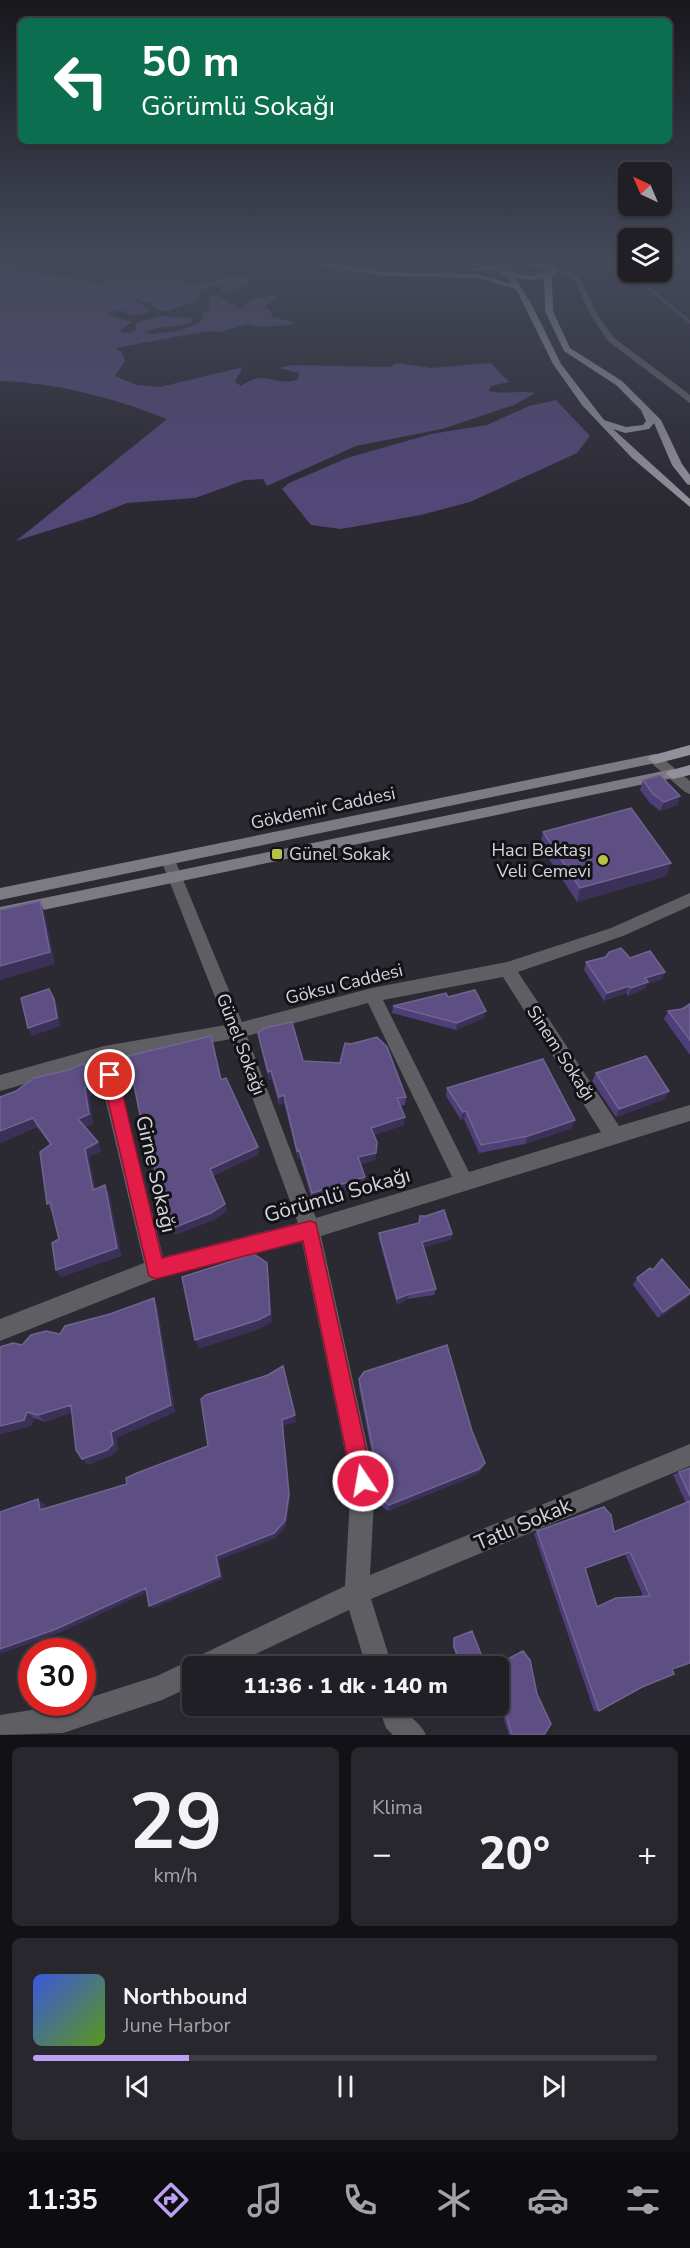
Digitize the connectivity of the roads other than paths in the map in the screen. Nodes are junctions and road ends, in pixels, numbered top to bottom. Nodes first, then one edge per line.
1 (545, 341) edge
2 (563, 341) edge
3 (613, 341) edge
4 (635, 398) junction
5 (690, 400) edge
6 (600, 419) junction
7 (690, 482) edge
8 (690, 504) edge
9 (690, 750) edge
10 (655, 759) junction
11 (690, 770) edge
12 (673, 774) junction
13 (690, 789) edge
14 (168, 860) junction
15 (176, 878) junction
16 (0, 894) edge
17 (690, 899) edge
18 (0, 913) edge
19 (507, 969) junction
20 (372, 995) junction
21 (237, 1031) junction
22 (104, 1054) junction
23 (0, 1083) edge
24 (690, 1113) edge
25 (615, 1137) junction
26 (464, 1182) junction
27 (310, 1230) junction
28 (156, 1269) junction
29 (0, 1330) edge
30 (690, 1455) edge
31 (357, 1593) junction
32 (224, 1656) edge
33 (376, 1656) edge
34 (182, 1677) edge
35 (394, 1716) edge
36 (0, 1728) edge
37 (412, 1735) edge

1 - 6 main road
2 - 4 main road
3 - 5 street
4 - 6 main road
4 - 7 main road
6 - 8 main road
9 - 10 main road
10 - 12 street
10 - 14 main road, Gökdemir Caddesi
11 - 12 main road
12 - 13 street
12 - 15 main road
14 - 15 street, Günel Sokağı
14 - 16 main road, Gökdemir Caddesi
15 - 18 main road
15 - 21 street, Günel Sokağı
17 - 19 street, Göksu Caddesi
19 - 20 street, Göksu Caddesi
19 - 25 street, Sinem Sokağı
20 - 21 street, Göksu Caddesi
20 - 26 street
21 - 22 street, Göksu Caddesi
21 - 27 street, Günel Sokağı
22 - 23 street, Göksu Caddesi
22 - 28 street, Girne Sokağı
24 - 25 street, Görümlü Sokağı
25 - 26 street, Görümlü Sokağı
26 - 27 street, Görümlü Sokağı
27 - 28 street, Görümlü Sokağı
27 - 31 street, Günel Sokağı
28 - 29 street, Görümlü Sokağı
30 - 31 street, Tatlı Sokak
31 - 32 street, Tatlı Sokak
31 - 33 street, Günel Sokağı
34 - 36 street
35 - 37 street

